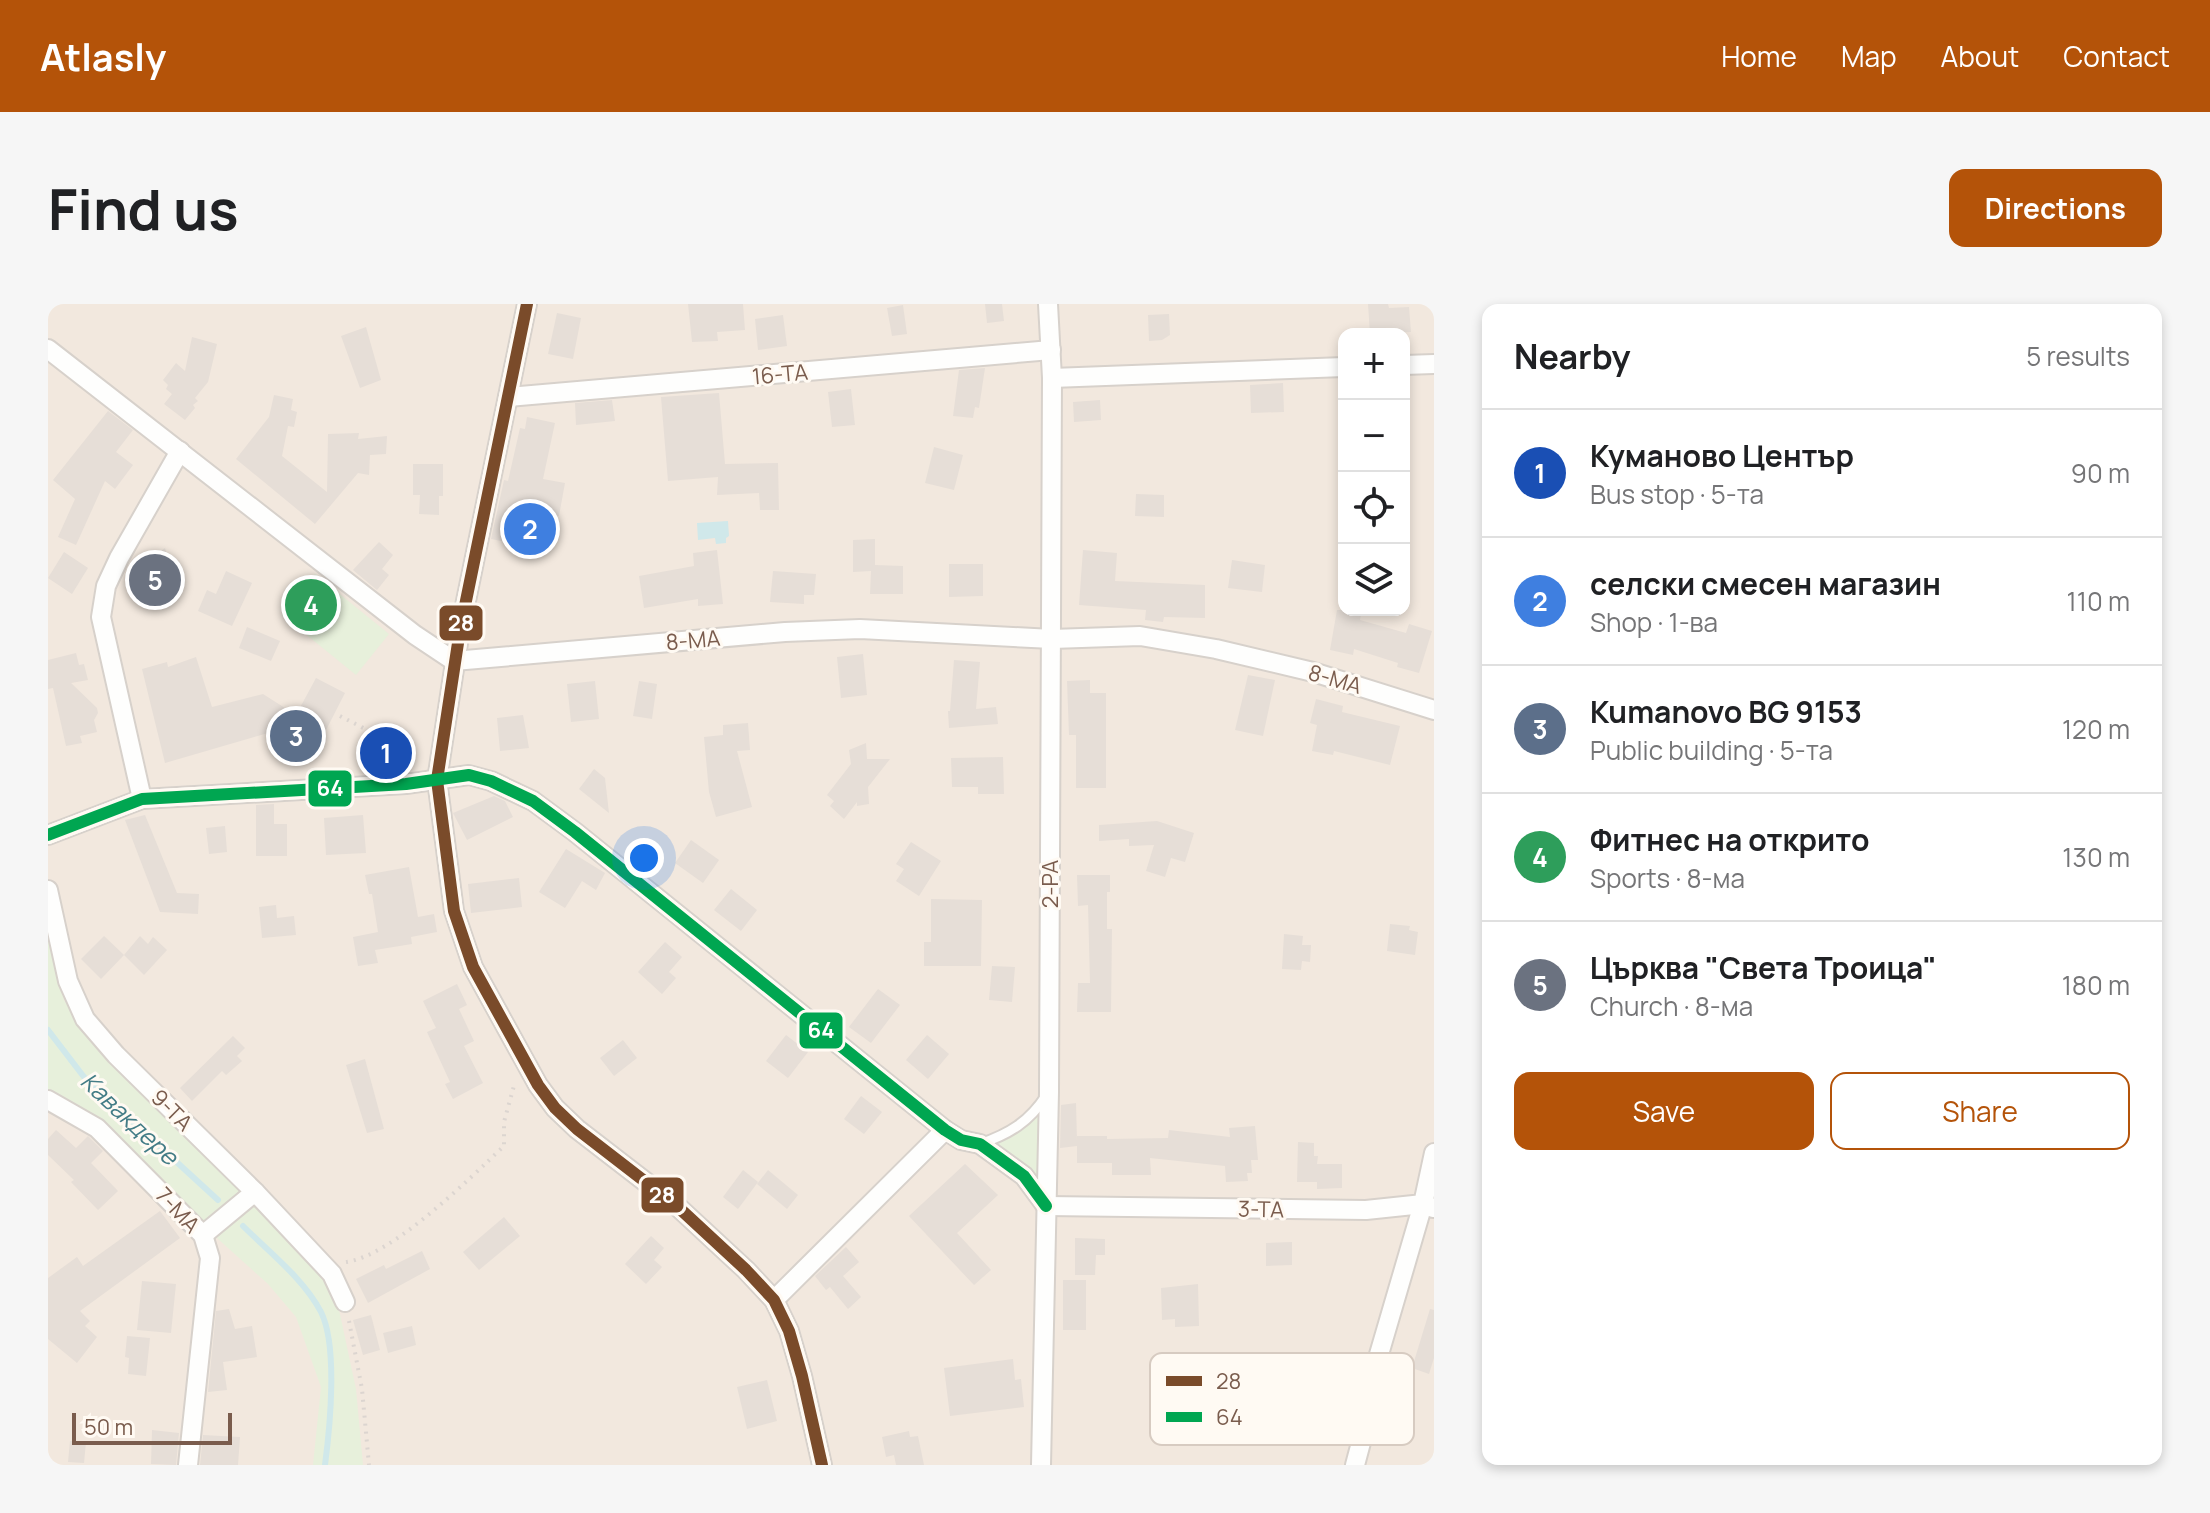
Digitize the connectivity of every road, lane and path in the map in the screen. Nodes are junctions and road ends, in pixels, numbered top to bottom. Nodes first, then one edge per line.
1 (527, 304) edge
2 (1048, 304) edge
3 (48, 349) edge
4 (1051, 350) junction
5 (1434, 364) edge
6 (1410, 365) edge
7 (1338, 367) edge
8 (1052, 378) junction
9 (508, 397) junction
10 (180, 451) junction
11 (1052, 639) junction
12 (454, 661) junction
13 (1434, 710) edge
14 (340, 716) dead end
15 (408, 751) dead end
16 (437, 780) junction
17 (142, 799) junction
18 (48, 835) edge
19 (48, 890) edge
20 (524, 1061) junction
21 (1049, 1092) junction
22 (48, 1100) edge
23 (945, 1130) junction
24 (980, 1144) junction
25 (1434, 1153) edge
26 (255, 1192) junction
27 (1046, 1206) junction
28 (1428, 1206) edge
29 (203, 1235) junction
30 (314, 1254) junction
31 (774, 1300) junction
32 (345, 1302) joint
33 (1380, 1353) edge
34 (1360, 1445) edge
35 (188, 1465) edge
36 (369, 1465) edge
37 (822, 1465) edge
38 (1041, 1465) edge
39 (1355, 1465) edge

1 - 9 street
2 - 4 street, 2-РА
3 - 10 street
4 - 8 street, 2-РА
4 - 9 street, 16-ТА
5 - 6 street
7 - 8 street
8 - 11 street, 2-РА
9 - 12 street
10 - 12 street
10 - 17 street
11 - 12 street, 8-МА
11 - 13 street, 8-МА
11 - 21 street, 2-РА
12 - 16 street
14 - 15 path
16 - 17 street
16 - 20 street
16 - 23 street
17 - 18 street
19 - 26 street, 9-ТА
20 - 30 path
20 - 31 street
21 - 24 lane
21 - 27 street, 2-РА
22 - 29 street, 7-МА
23 - 24 street
23 - 31 street
24 - 27 street
25 - 28 street
26 - 29 street
26 - 30 street, 9-ТА
27 - 28 street, 3-ТА
27 - 38 street, 2-РА
28 - 33 street
29 - 35 street, 7-МА
30 - 32 street, 9-ТА
31 - 37 street
32 - 36 path
34 - 39 street

